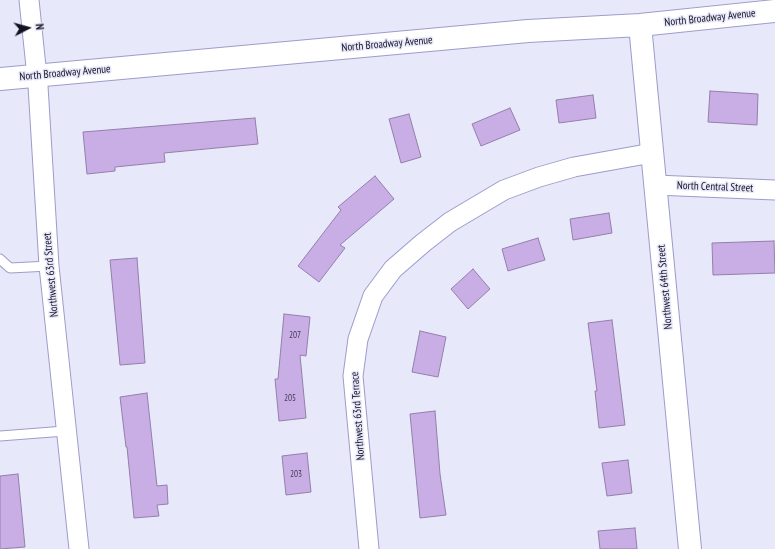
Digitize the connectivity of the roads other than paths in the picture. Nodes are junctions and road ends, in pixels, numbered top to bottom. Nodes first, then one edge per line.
1 (29, 0) edge
2 (775, 11) edge
3 (640, 25) junction
4 (37, 75) junction
5 (0, 79) edge
6 (652, 153) junction
7 (655, 185) junction
8 (775, 190) edge
9 (0, 259) edge
10 (49, 266) junction
11 (66, 431) junction
12 (0, 436) edge
13 (79, 549) edge
14 (369, 549) edge
15 (690, 549) edge

1 - 4 street, Northwest 63rd Street
2 - 3 street, North Broadway Avenue
3 - 4 street, North Broadway Avenue
3 - 6 street, Northwest 64th Street
4 - 5 street, North Broadway Avenue
4 - 10 street, Northwest 63rd Street
6 - 7 street, Northwest 64th Street
6 - 14 street, Northwest 63rd Terrace
7 - 8 street, North Central Street
7 - 15 street, Northwest 64th Street
9 - 10 lane
10 - 11 street, Northwest 63rd Street
11 - 12 lane
11 - 13 street, Northwest 63rd Street

